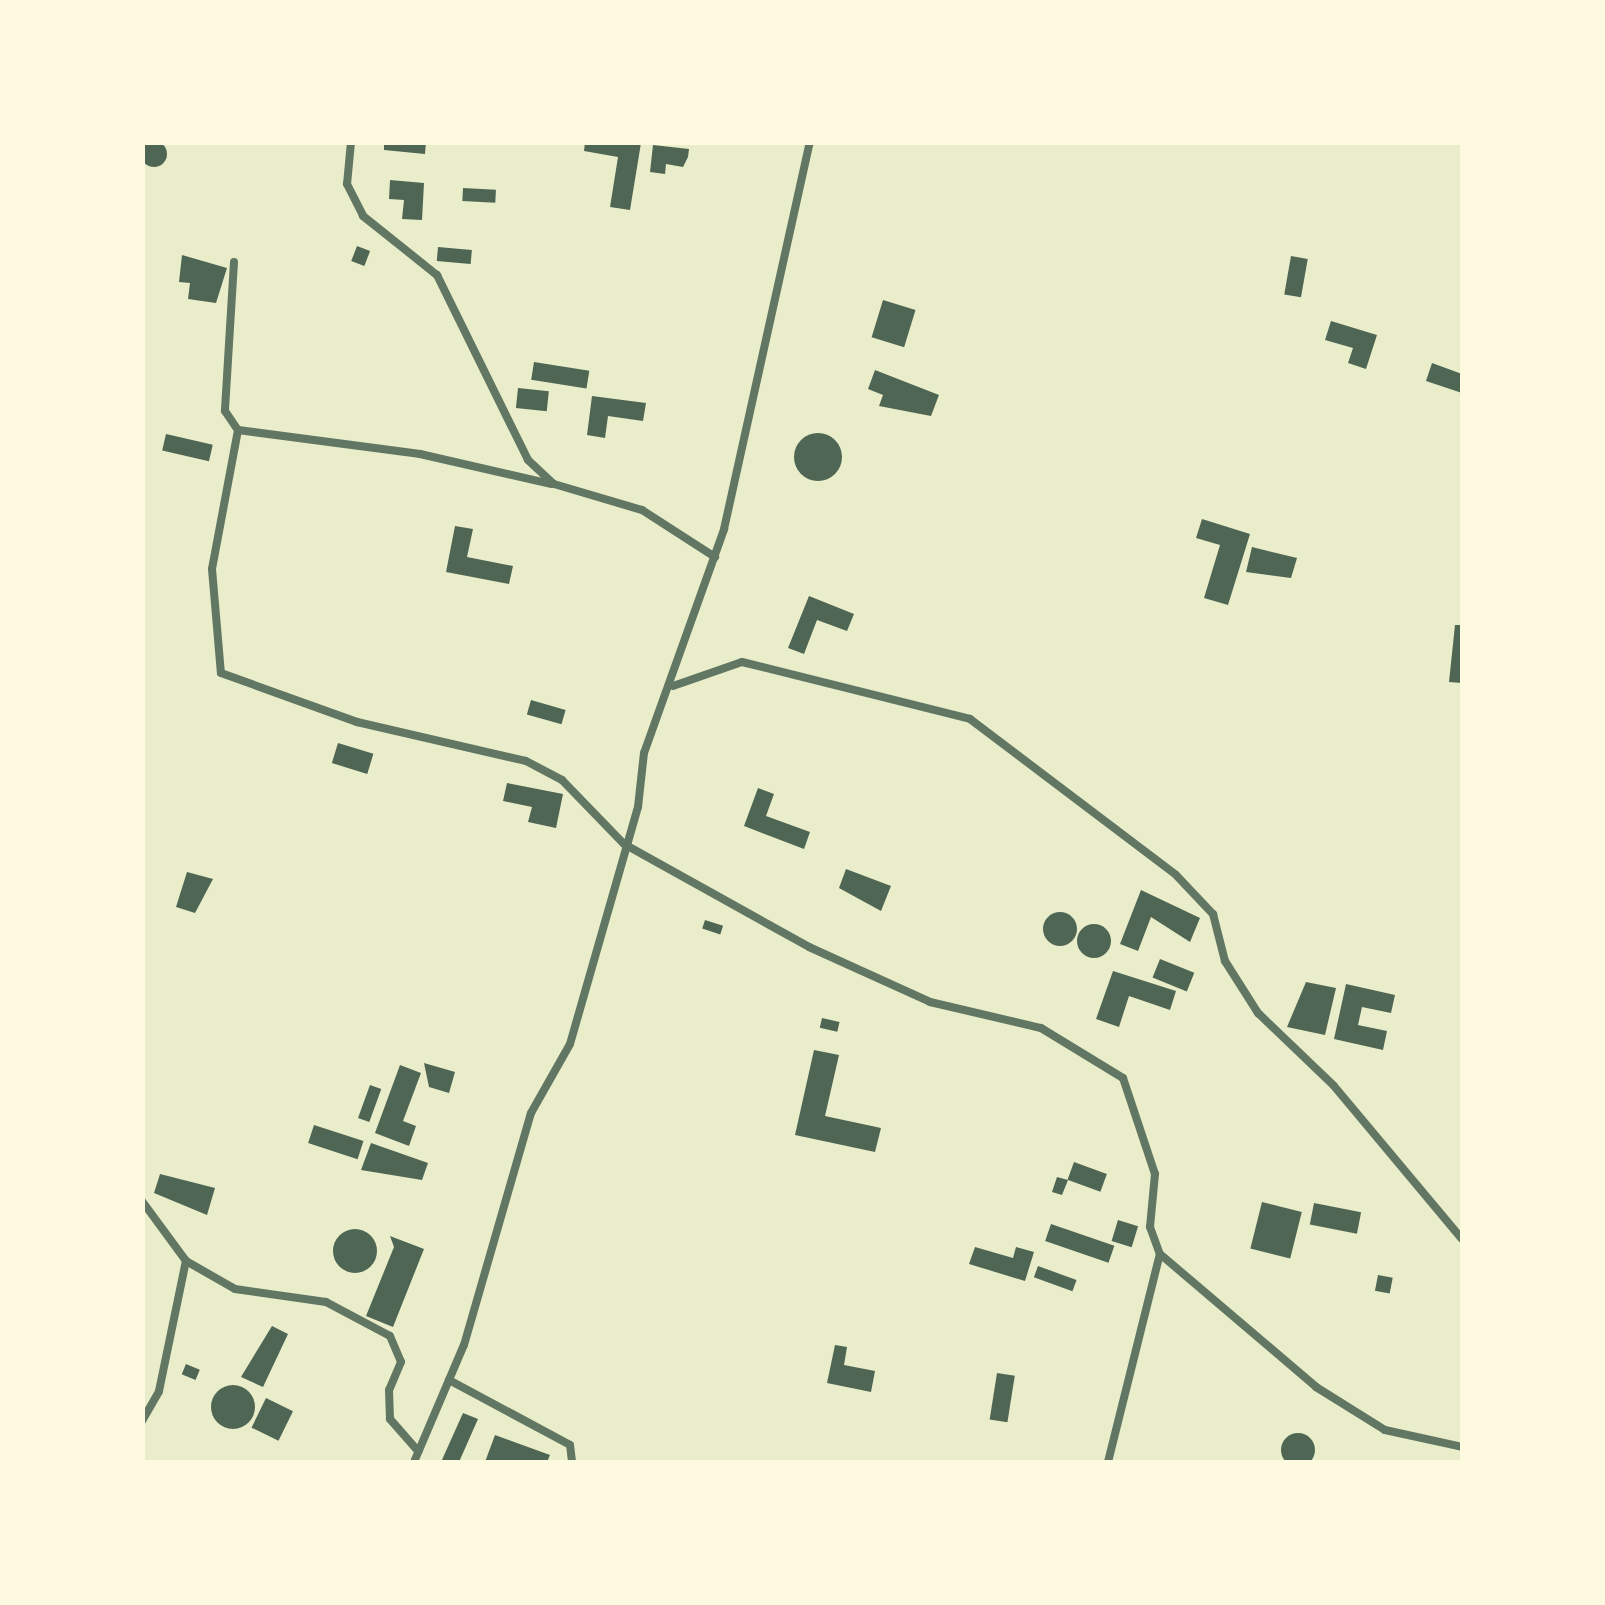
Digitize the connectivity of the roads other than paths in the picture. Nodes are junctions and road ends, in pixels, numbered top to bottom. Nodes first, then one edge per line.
1 (351, 142) edge
2 (810, 142) edge
3 (234, 262) dead end
4 (238, 430) junction
5 (554, 484) junction
6 (715, 556) junction
7 (672, 686) junction
8 (624, 844) junction
9 (142, 1202) edge
10 (1462, 1240) edge
11 (1160, 1254) junction
12 (186, 1261) junction
13 (449, 1380) junction
14 (142, 1421) edge
15 (1462, 1447) edge
16 (418, 1451) junction
17 (414, 1462) edge
18 (572, 1462) edge
19 (1108, 1462) edge

1 - 5 street
2 - 6 street
3 - 4 street
4 - 5 street
4 - 8 street
5 - 6 street
6 - 7 street
7 - 8 street
7 - 10 street
8 - 11 street
8 - 13 street
9 - 12 street
11 - 15 street
11 - 19 street
12 - 14 street
12 - 16 street
13 - 16 street
13 - 18 street
16 - 17 street

